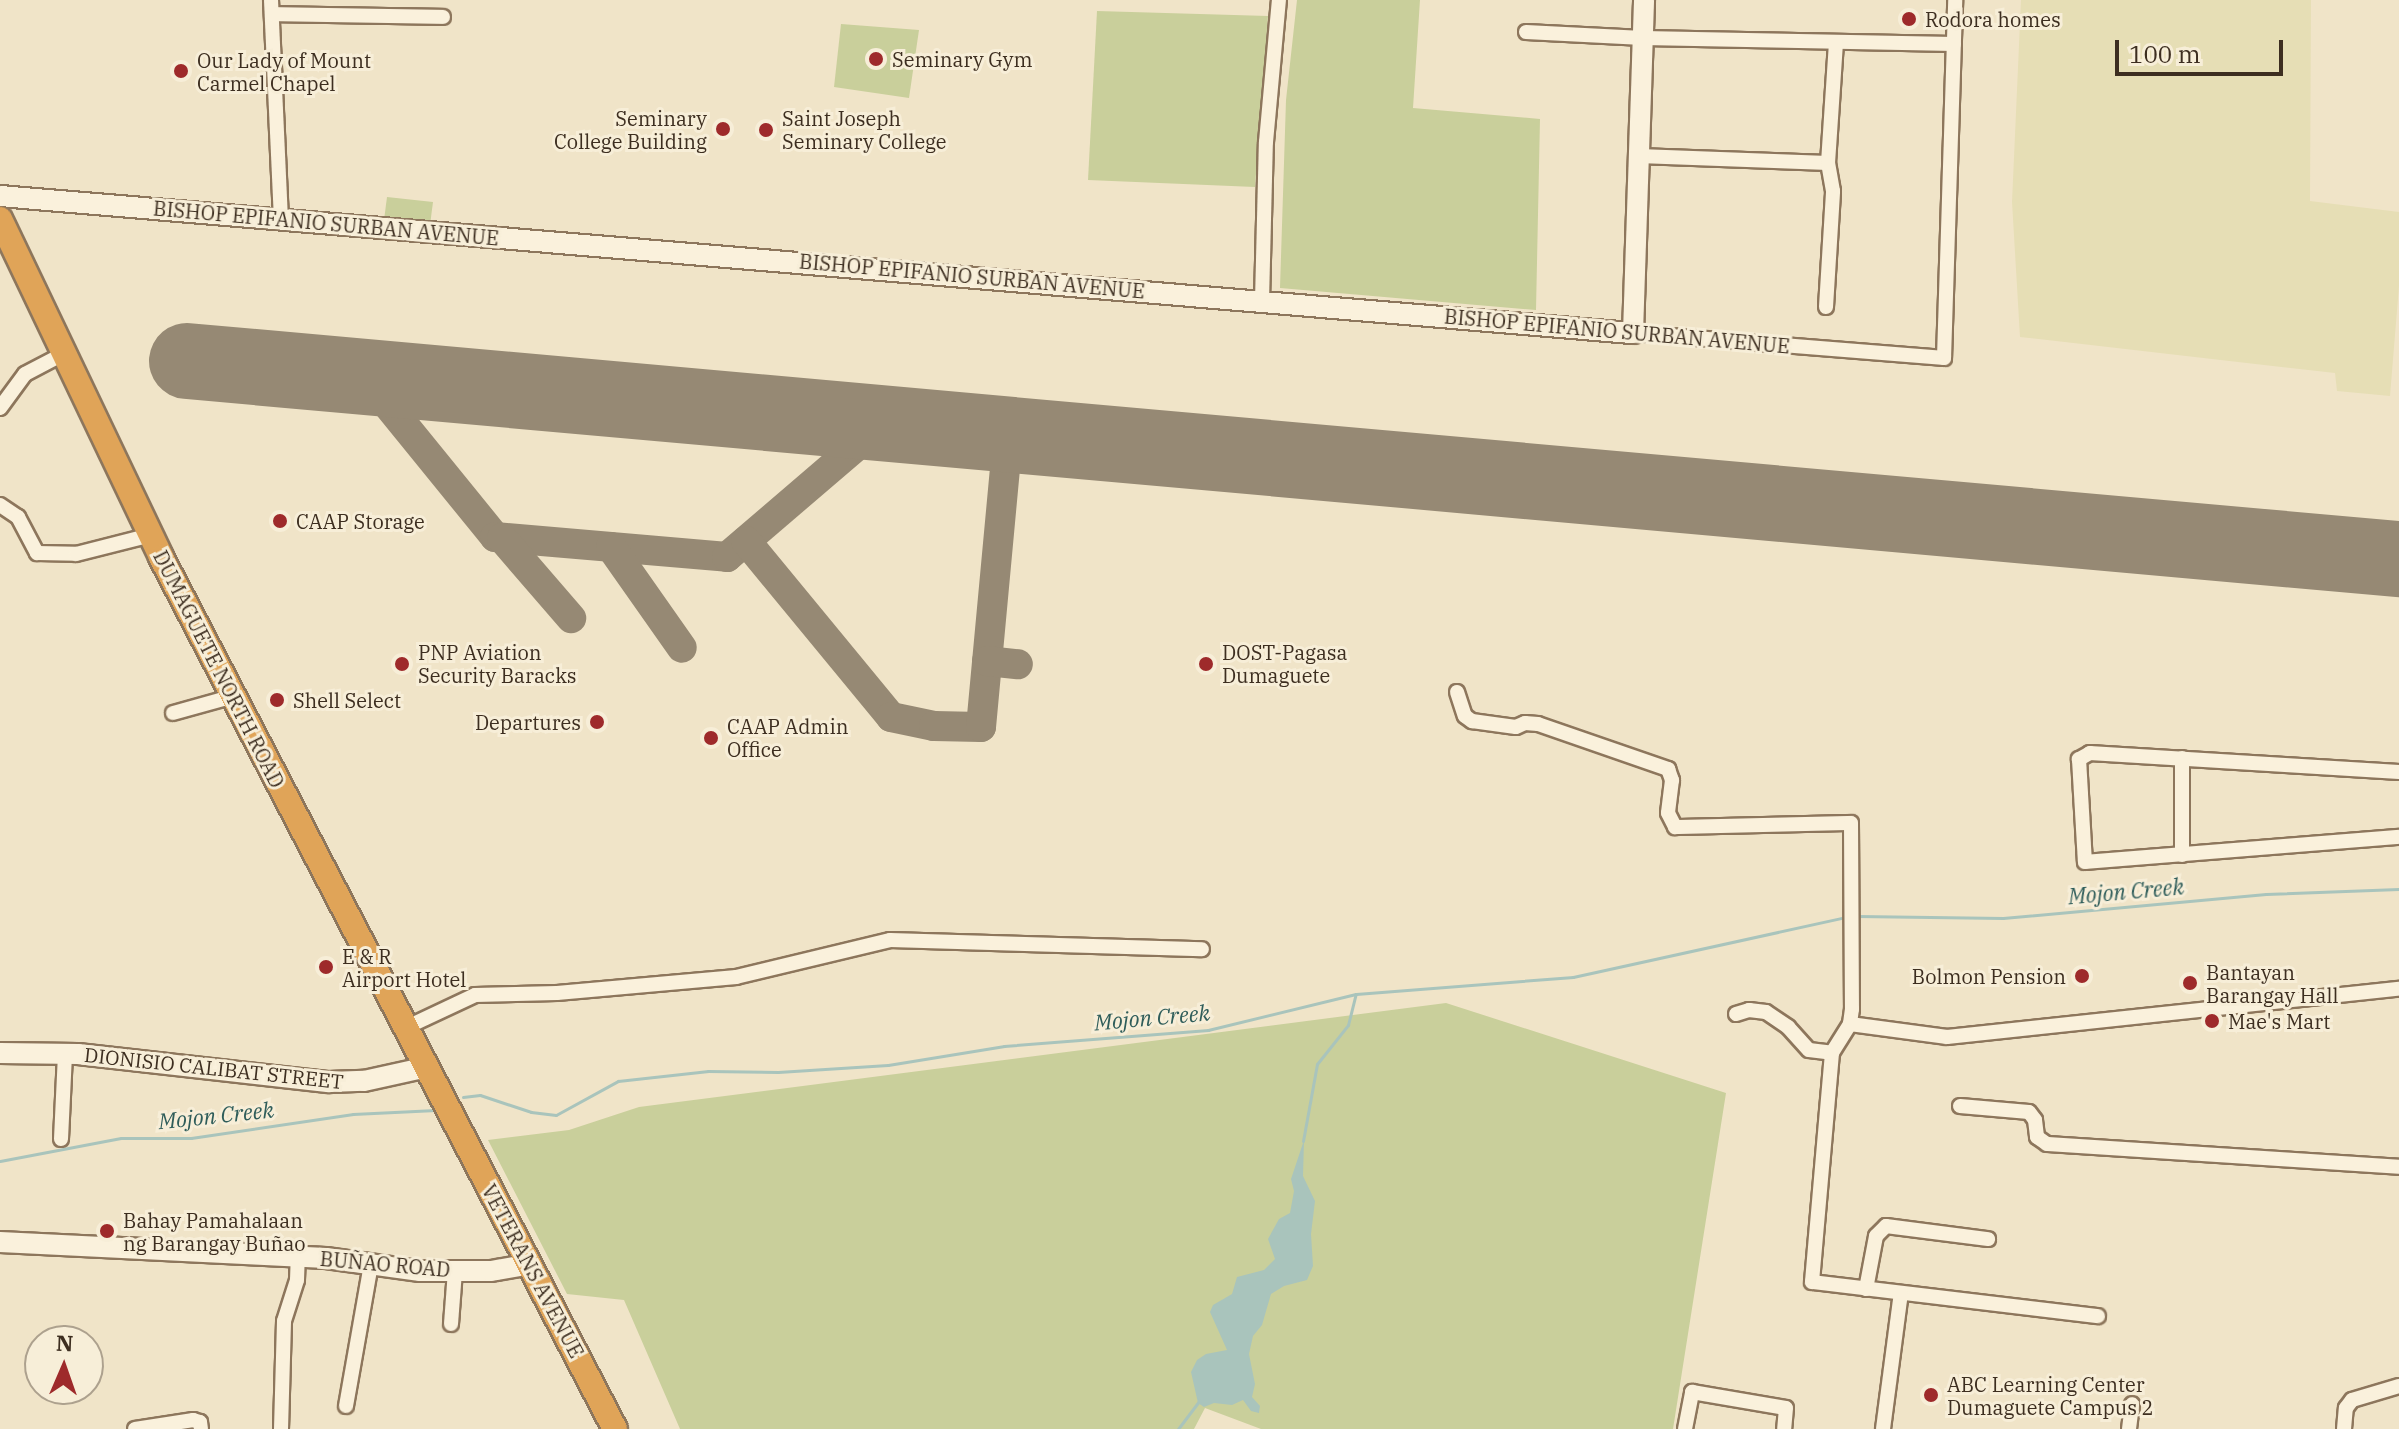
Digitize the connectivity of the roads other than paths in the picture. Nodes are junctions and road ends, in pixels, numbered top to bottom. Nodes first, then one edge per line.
1 (1279, 0) edge
2 (1644, 0) edge
3 (1955, 0) edge
4 (272, 7) edge
5 (443, 17) dead end
6 (1526, 32) dead end
7 (1643, 38) junction
8 (1836, 42) junction
9 (1954, 44) junction
10 (1639, 156) junction
11 (1828, 163) junction
12 (0, 196) edge
13 (281, 219) junction
14 (1, 224) edge
15 (9, 260) edge
16 (1262, 301) junction
17 (1826, 307) dead end
18 (1633, 333) junction
19 (65, 353) junction
20 (0, 408) edge
21 (0, 505) edge
22 (151, 535) junction
23 (1457, 692) dead end
24 (234, 696) junction
25 (173, 713) dead end
26 (2182, 758) junction
27 (2399, 772) edge
28 (2399, 837) edge
29 (2182, 855) junction
30 (1202, 949) dead end
31 (2399, 989) edge
32 (1736, 1014) dead end
33 (1850, 1024) junction
34 (407, 1027) junction
35 (0, 1053) edge
36 (1832, 1053) junction
37 (65, 1054) junction
38 (427, 1067) junction
39 (1960, 1106) dead end
40 (450, 1114) joint
41 (61, 1139) dead end
42 (2399, 1167) edge
43 (1988, 1239) dead end
44 (0, 1242) edge
45 (298, 1256) junction
46 (371, 1264) junction
47 (530, 1264) junction
48 (455, 1271) junction
49 (1866, 1289) junction
50 (1901, 1293) junction
51 (2098, 1316) dead end
52 (451, 1324) dead end
53 (2399, 1386) edge
54 (2132, 1404) dead end
55 (346, 1406) dead end
56 (135, 1429) edge
57 (201, 1429) edge
58 (281, 1429) edge
59 (615, 1429) edge
60 (1685, 1429) edge
61 (1784, 1429) edge
62 (1883, 1429) edge
63 (2129, 1429) edge
64 (2344, 1429) edge

1 - 16 street
2 - 7 street
3 - 9 street
4 - 5 street
4 - 13 street
6 - 7 street
7 - 8 street
7 - 10 street
8 - 9 street
8 - 11 street
9 - 18 street, BISHOP EPIFANIO SURBAN AVENUE
10 - 11 street
10 - 18 street
11 - 17 street
12 - 13 street, BISHOP EPIFANIO SURBAN AVENUE
13 - 16 street, BISHOP EPIFANIO SURBAN AVENUE
14 - 15 highway, DUMAGUETE NORTH ROAD
15 - 19 highway, DUMAGUETE NORTH ROAD
16 - 18 street, BISHOP EPIFANIO SURBAN AVENUE
19 - 20 street
19 - 22 highway, DUMAGUETE NORTH ROAD
21 - 22 street
22 - 24 highway, DUMAGUETE NORTH ROAD
23 - 33 street
24 - 25 street
24 - 34 highway, DUMAGUETE NORTH ROAD
26 - 27 street
26 - 29 street
26 - 29 street
28 - 29 street
30 - 34 street
31 - 33 street
32 - 36 street
33 - 36 street
34 - 38 highway, DUMAGUETE NORTH ROAD
35 - 37 street, DIONISIO CALIBAT STREET
36 - 49 street
37 - 38 street, DIONISIO CALIBAT STREET
37 - 41 street
38 - 40 highway, DUMAGUETE NORTH ROAD
39 - 42 street
40 - 47 highway, VETERANS AVENUE
43 - 49 street
44 - 45 street, BUÑAO ROAD
45 - 46 street, BUÑAO ROAD
45 - 58 street
46 - 48 street, BUÑAO ROAD
46 - 55 street
47 - 48 street, BUÑAO ROAD
47 - 59 highway, VETERANS AVENUE
48 - 52 street
49 - 50 street
50 - 51 street
50 - 62 street
53 - 64 street
54 - 63 street
56 - 57 street
60 - 61 street

